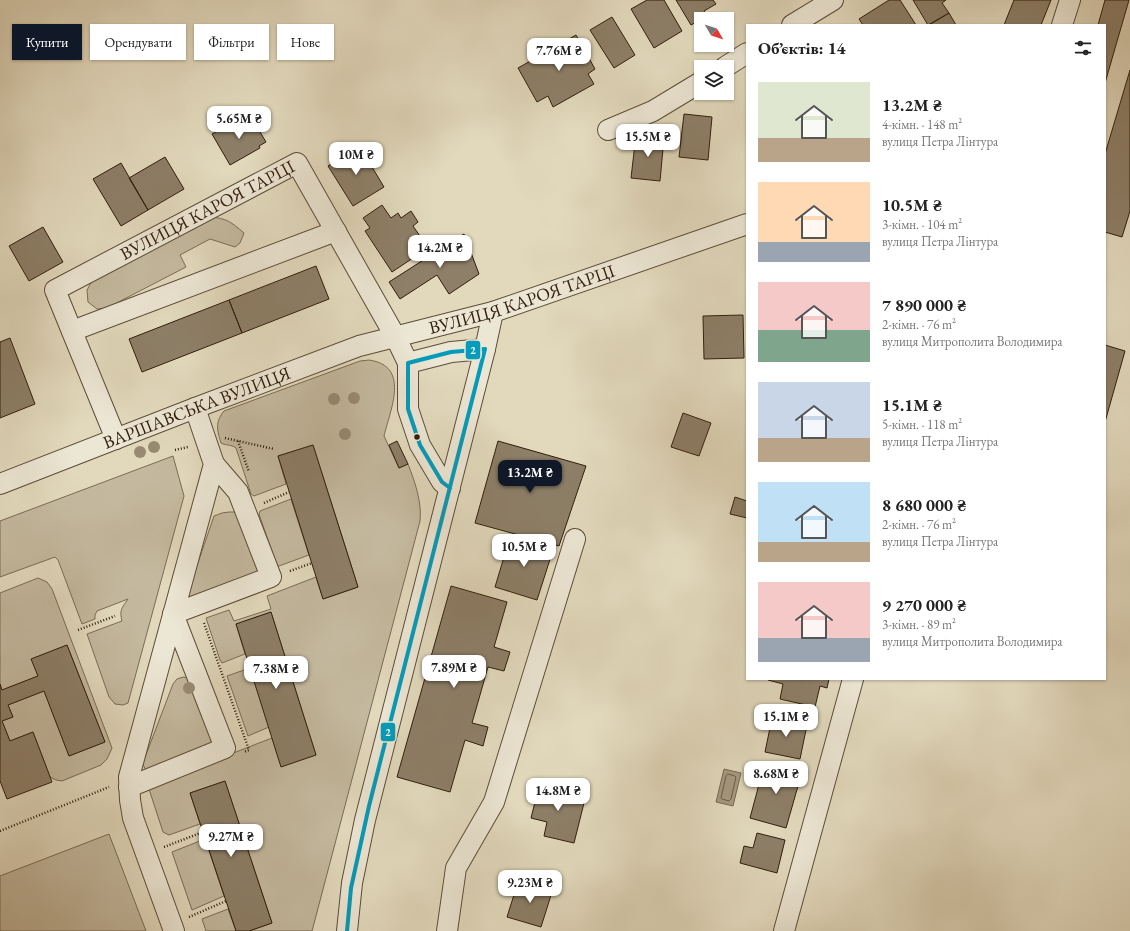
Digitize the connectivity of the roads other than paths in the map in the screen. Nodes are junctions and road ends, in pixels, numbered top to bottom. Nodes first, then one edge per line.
1 (833, 0) edge
2 (1070, 0) edge
3 (812, 20) edge
4 (796, 24) edge
5 (1062, 24) edge
6 (746, 54) edge
7 (734, 61) edge
8 (694, 86) edge
9 (608, 130) dead end
10 (746, 224) edge
11 (336, 231) junction
12 (493, 312) junction
13 (72, 331) junction
14 (395, 336) junction
15 (485, 349) junction
16 (408, 363) junction
17 (195, 408) junction
18 (116, 439) junction
19 (214, 464) junction
20 (0, 484) edge
21 (450, 488) junction
22 (575, 539) dead end
23 (173, 614) junction
24 (853, 680) edge
25 (122, 786) junction
26 (173, 928) edge
27 (348, 931) edge
28 (447, 931) edge
29 (784, 931) edge

1 - 3 street
2 - 5 street
3 - 4 street
6 - 7 street
8 - 9 street
10 - 12 street, ВУЛИЦЯ КАРОЯ ТАРЦІ
11 - 13 street
11 - 13 street, ВУЛИЦЯ КАРОЯ ТАРЦІ
11 - 14 street, ВУЛИЦЯ КАРОЯ ТАРЦІ
12 - 14 street, ВУЛИЦЯ КАРОЯ ТАРЦІ
12 - 15 street
13 - 18 street, ВУЛИЦЯ КАРОЯ ТАРЦІ
14 - 16 street
14 - 17 street, ВАРШАВСЬКА ВУЛИЦЯ
15 - 16 street
15 - 21 street
16 - 21 street
17 - 18 street, ВАРШАВСЬКА ВУЛИЦЯ
17 - 19 street
18 - 20 street, ВАРШАВСЬКА ВУЛИЦЯ
19 - 23 street
19 - 23 street
21 - 27 street
22 - 28 street
23 - 25 street
23 - 25 street
24 - 29 street
25 - 26 street

